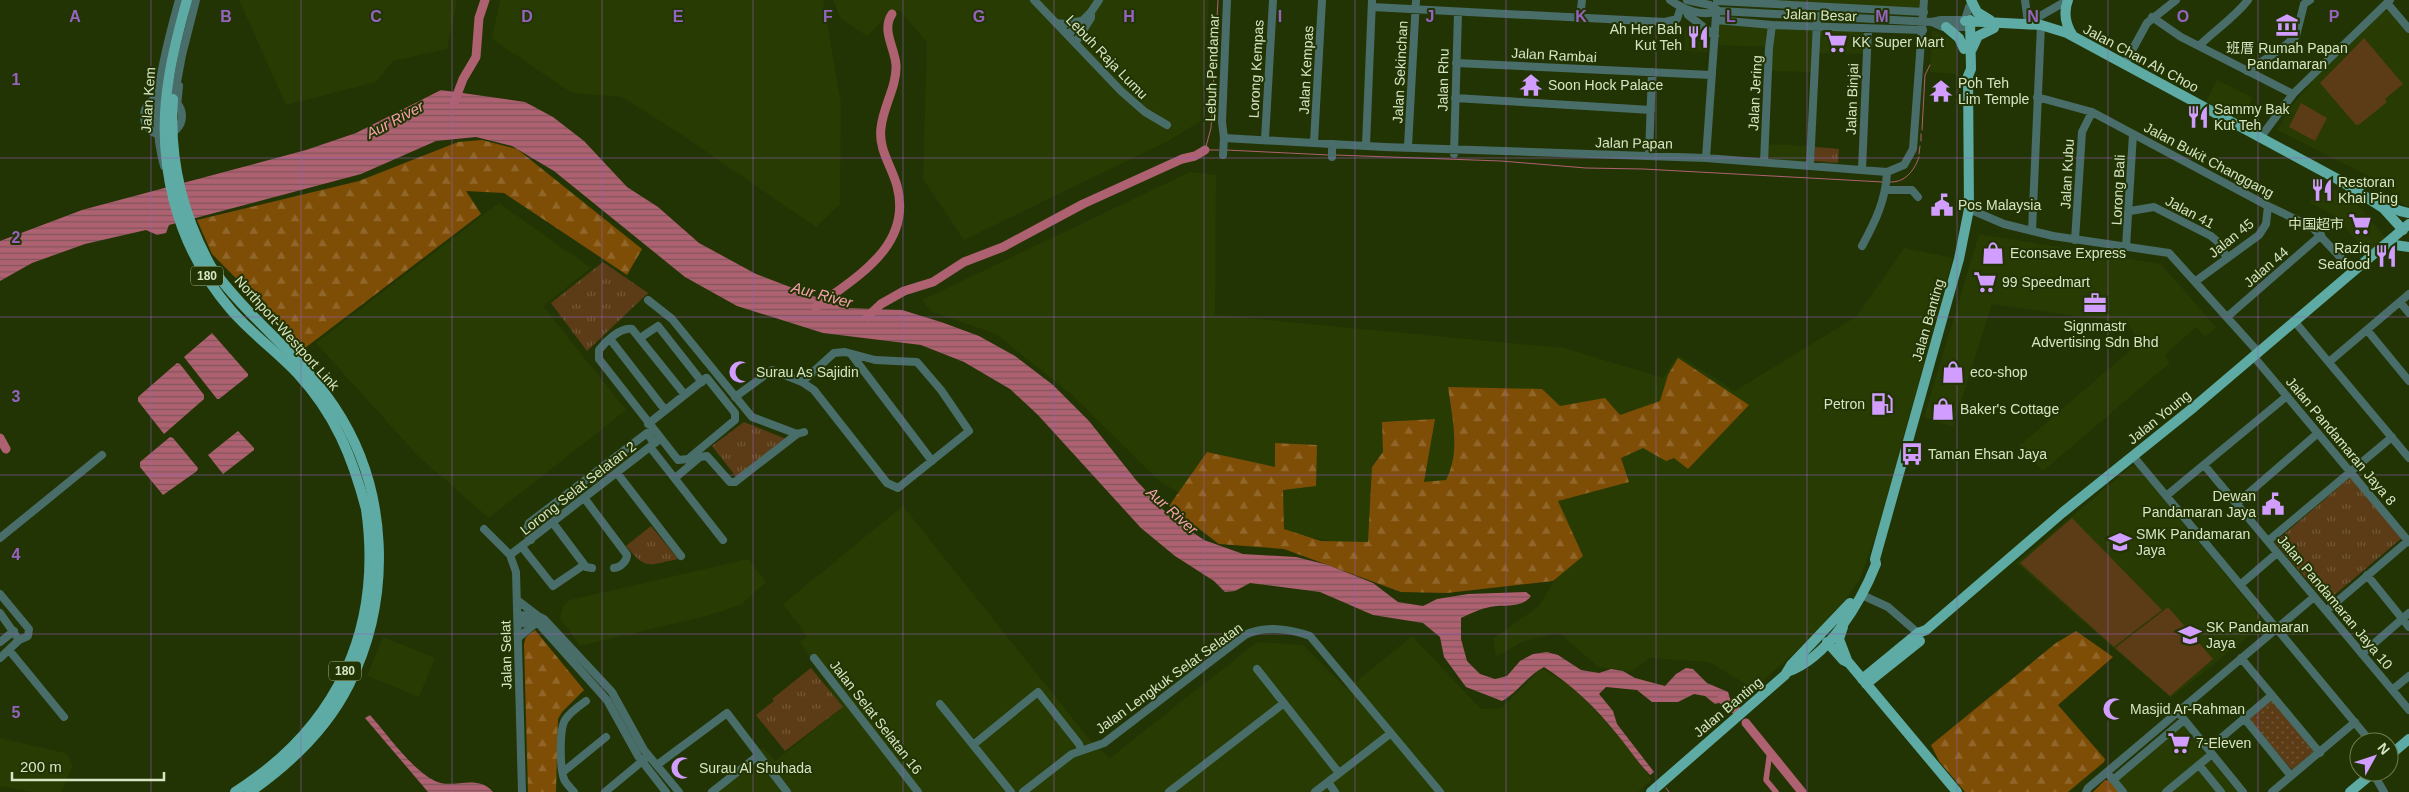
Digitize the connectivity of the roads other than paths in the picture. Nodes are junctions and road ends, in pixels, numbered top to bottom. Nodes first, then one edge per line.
1 (179, 0) edge
2 (186, 0) edge
3 (196, 0) edge
4 (1034, 0) edge
5 (1099, 0) edge
6 (1227, 0) edge
7 (1273, 0) edge
8 (1322, 0) edge
9 (1416, 0) edge
10 (1582, 0) edge
11 (1670, 0) edge
12 (1687, 0) edge
13 (1924, 0) edge
14 (2025, 0) edge
15 (2068, 0) edge
16 (2176, 0) edge
17 (2248, 0) edge
18 (2295, 0) edge
19 (2378, 0) edge
20 (1772, 1) edge
21 (2388, 1) edge
22 (1969, 2) edge
23 (2307, 2) edge
24 (1372, 3) edge
25 (1819, 3) edge
26 (1870, 4) edge
27 (1684, 8) junction
28 (1416, 9) junction
29 (1717, 9) edge
30 (2380, 10) junction
31 (1458, 12) junction
32 (1924, 12) junction
33 (2152, 17) junction
34 (1580, 18) junction
35 (1817, 18) junction
36 (1056, 22) junction
37 (1084, 24) junction
38 (1968, 24) junction
39 (2028, 24) junction
40 (1772, 25) junction
41 (1926, 25) junction
42 (1994, 25) junction
43 (2041, 25) junction
44 (1816, 27) junction
45 (1943, 27) junction
46 (1868, 29) junction
47 (2409, 29) edge
48 (1069, 34) junction
49 (1715, 36) junction
50 (2075, 38) junction
51 (1076, 42) junction
52 (2199, 46) junction
53 (1968, 50) junction
54 (1085, 52) junction
55 (1456, 63) junction
56 (2124, 65) junction
57 (2247, 71) junction
58 (1652, 72) junction
59 (1711, 75) junction
60 (2293, 94) junction
61 (162, 97) junction
62 (2037, 97) junction
63 (1455, 98) junction
64 (174, 101) junction
65 (1650, 110) junction
66 (2092, 112) junction
67 (1167, 125) dead end
68 (2133, 134) junction
69 (2260, 138) junction
70 (1265, 139) junction
71 (1224, 141) junction
72 (1314, 142) junction
73 (1366, 145) junction
74 (1408, 146) junction
75 (1454, 151) junction
76 (1223, 155) dead end
77 (1649, 155) junction
78 (1706, 158) junction
79 (1764, 162) junction
80 (1810, 165) junction
81 (1862, 169) junction
82 (171, 173) junction
83 (1887, 181) junction
84 (2360, 193) junction
85 (1918, 197) dead end
86 (2268, 206) junction
87 (1969, 209) junction
88 (2130, 210) junction
89 (2409, 213) edge
90 (2407, 230) edge
91 (2032, 231) junction
92 (2321, 235) junction
93 (2075, 240) junction
94 (1862, 246) dead end
95 (2126, 247) junction
96 (2409, 247) edge
97 (2376, 252) junction
98 (2227, 258) junction
99 (2354, 272) junction
100 (2196, 282) junction
101 (2409, 294) edge
102 (648, 300) dead end
103 (2400, 302) junction
104 (2409, 313) edge
105 (2227, 317) junction
106 (2295, 322) junction
107 (2367, 330) junction
108 (640, 338) junction
109 (610, 339) junction
110 (851, 354) junction
111 (2257, 355) junction
112 (2329, 362) junction
113 (715, 371) junction
114 (704, 380) junction
115 (2409, 381) edge
116 (802, 382) junction
117 (684, 395) junction
118 (2287, 396) junction
119 (735, 397) junction
120 (665, 410) junction
121 (648, 424) junction
122 (2318, 433) junction
123 (2392, 437) junction
124 (655, 443) junction
125 (102, 455) dead end
126 (2133, 456) junction
127 (2409, 458) edge
128 (932, 461) junction
129 (2204, 465) junction
130 (2350, 472) junction
131 (617, 473) junction
132 (675, 478) junction
133 (2166, 496) junction
134 (585, 499) junction
135 (2236, 504) junction
136 (370, 509) junction
137 (553, 523) junction
138 (484, 529) dead end
139 (0, 538) edge
140 (531, 540) junction
141 (723, 540) dead end
142 (2268, 541) junction
143 (2409, 541) edge
144 (522, 547) junction
145 (2277, 553) junction
146 (510, 555) junction
147 (681, 556) dead end
148 (1875, 559) junction
149 (614, 568) dead end
150 (2367, 576) junction
151 (2240, 585) junction
152 (0, 594) edge
153 (1862, 595) junction
154 (2314, 597) junction
155 (517, 600) junction
156 (2326, 611) junction
157 (0, 614) edge
158 (1846, 616) junction
159 (2406, 616) edge
160 (518, 619) junction
161 (537, 620) junction
162 (2409, 627) edge
163 (2277, 628) junction
164 (14, 631) junction
165 (1922, 631) junction
166 (518, 638) junction
167 (1825, 639) junction
168 (19, 640) junction
169 (0, 642) edge
170 (9, 650) junction
171 (1810, 653) junction
172 (2362, 654) junction
173 (0, 658) edge
174 (814, 658) dead end
175 (2241, 658) junction
176 (1846, 659) junction
177 (1258, 669) dead end
178 (2409, 676) edge
179 (1864, 682) junction
180 (2392, 690) junction
181 (2272, 695) junction
182 (586, 701) dead end
183 (1284, 703) junction
184 (940, 704) dead end
185 (2409, 710) edge
186 (2178, 712) junction
187 (64, 717) dead end
188 (2244, 718) junction
189 (2184, 720) junction
190 (2355, 722) junction
191 (1389, 730) junction
192 (2363, 732) edge
193 (606, 736) dead end
194 (1383, 740) junction
195 (1397, 741) junction
196 (973, 745) junction
197 (1080, 750) junction
198 (2210, 752) junction
199 (2320, 753) junction
200 (649, 755) junction
201 (759, 755) junction
202 (642, 761) junction
203 (657, 765) junction
204 (2199, 765) junction
205 (563, 772) junction
206 (2106, 772) junction
207 (1339, 773) junction
208 (2292, 776) junction
209 (2113, 780) junction
210 (1328, 782) junction
211 (2362, 782) edge
212 (2087, 790) edge
213 (917, 791) edge
214 (235, 792) edge
215 (250, 792) edge
216 (522, 792) edge
217 (574, 792) edge
218 (605, 792) edge
219 (666, 792) edge
220 (679, 792) edge
221 (712, 792) edge
222 (787, 792) edge
223 (1011, 792) edge
224 (1023, 792) edge
225 (1169, 792) edge
226 (1315, 792) edge
227 (1336, 792) edge
228 (1440, 792) edge
229 (1652, 792) edge
230 (1957, 792) edge
231 (2124, 792) edge
232 (2166, 792) edge
233 (2221, 792) edge
234 (2243, 792) edge
235 (2272, 792) edge
236 (2350, 792) edge

1 - 82 street, Jalan Kem, bridge
2 - 61 street, Jalan Kem
2 - 82 main road, Northport-Westport Link / 180, bridge
3 - 64 street, Jalan Kem
3 - 82 main road, Northport-Westport Link / 180, bridge
4 - 36 street, Lebuh Raja Lumu
5 - 37 street
6 - 71 street, Lebuh Pendamar
7 - 70 street, Lorong Kempas
8 - 72 street, Jalan Kempas
9 - 28 street, Jalan Sekinchan
10 - 34 street
11 - 27 street
12 - 29 street
13 - 32 street
14 - 39 street
15 - 39 street
15 - 50 main road
16 - 33 street
17 - 52 street
18 - 23 street
19 - 30 street
20 - 25 street, Jalan Besar
20 - 29 street, Jalan Besar
21 - 30 street
21 - 47 street
22 - 38 street
22 - 42 main road
23 - 57 street
24 - 28 street
24 - 73 street
25 - 26 street, Jalan Besar
25 - 35 street
26 - 32 street, Jalan Besar
27 - 29 street
27 - 34 street
27 - 49 street
28 - 31 street
28 - 74 street, Jalan Sekinchan
29 - 35 street
29 - 40 street, Jalan Besar
29 - 49 street
30 - 60 street
31 - 34 street
31 - 55 street, Jalan Rhu
32 - 41 street
33 - 52 street
33 - 56 street
35 - 41 street
35 - 44 street
36 - 37 street
36 - 48 street, Lebuh Raja Lumu
37 - 48 street
37 - 51 street
37 - 54 street
38 - 41 street
38 - 42 main road, Jalan Chan Ah Choo
38 - 45 street
38 - 53 main road, Jalan Banting
39 - 42 main road, Jalan Chan Ah Choo
39 - 43 main road, Jalan Chan Ah Choo
40 - 44 street, Jalan Besar
40 - 79 street, Jalan Jering
41 - 45 street
41 - 46 street, Jalan Besar
41 - 83 street
42 - 53 main road
43 - 50 main road, Jalan Chan Ah Choo
43 - 62 street
44 - 46 street, Jalan Besar
44 - 80 street
45 - 53 main road
46 - 81 street, Jalan Binjai
48 - 51 street, Lebuh Raja Lumu
49 - 59 street
50 - 56 main road, Jalan Chan Ah Choo
51 - 54 street, Lebuh Raja Lumu
52 - 57 street
53 - 87 main road, Jalan Banting
54 - 67 street, Lebuh Raja Lumu
55 - 58 street, Jalan Rambai
55 - 63 street, Jalan Rhu
56 - 69 main road, Jalan Chan Ah Choo
57 - 60 street
58 - 59 street, Jalan Rambai
58 - 65 street
59 - 78 street
60 - 69 street
61 - 64 street
61 - 64 street
62 - 66 street, Jalan Bukit Changgang
62 - 91 street
63 - 65 street
63 - 75 street, Jalan Rhu
65 - 77 street
66 - 68 street, Jalan Bukit Changgang
66 - 93 street, Jalan Kubu
68 - 86 street, Jalan Bukit Changgang
68 - 88 street, Lorong Bali
69 - 84 main road, Jalan Chan Ah Choo
70 - 71 street, Jalan Papan
70 - 72 street, Jalan Papan
71 - 76 street, Lebuh Pendamar
72 - 73 street, Jalan Papan
73 - 74 street, Jalan Papan
74 - 75 street, Jalan Papan
75 - 77 street, Jalan Papan
77 - 78 street, Jalan Papan
78 - 79 street, Jalan Papan
79 - 80 street, Jalan Papan
80 - 81 street, Jalan Papan
81 - 83 street, Jalan Papan
82 - 136 main road, Northport-Westport Link / 180, bridge
83 - 85 street, Jalan Papan
83 - 94 street
84 - 89 main road
84 - 90 main road, Jalan Chan Ah Choo
86 - 92 street, Jalan Bukit Changgang
86 - 98 street, Jalan 45
87 - 91 street, Jalan Pandamaran Jaya 8
87 - 148 main road, Jalan Banting
88 - 95 street, Lorong Bali
88 - 98 street, Jalan 41
90 - 97 main road, Jalan Young
91 - 93 street, Jalan Pandamaran Jaya 8
92 - 99 street, Jalan Bukit Changgang
92 - 105 street, Jalan 44
93 - 95 street, Jalan Pandamaran Jaya 8
95 - 100 street, Jalan Pandamaran Jaya 8
96 - 97 main road
97 - 99 main road, Jalan Young
98 - 100 street, Jalan 45
99 - 106 main road, Jalan Young
100 - 105 street, Jalan Pandamaran Jaya 8
101 - 103 street
102 - 113 street
103 - 104 street
103 - 107 street
105 - 111 street, Jalan Pandamaran Jaya 8
106 - 111 main road, Jalan Young
106 - 112 street
107 - 112 street
107 - 115 street
108 - 109 street
108 - 114 street
108 - 117 street
109 - 120 street
109 - 121 street
110 - 116 street
110 - 128 street
110 - 128 street
111 - 118 street, Jalan Pandamaran Jaya 8
111 - 126 main road, Jalan Young
112 - 123 street
113 - 114 street
113 - 119 street
114 - 117 street
114 - 124 street
116 - 119 street
116 - 128 street
117 - 120 street
118 - 122 street, Jalan Pandamaran Jaya 8
118 - 129 street
119 - 132 street
120 - 121 street
121 - 124 street
122 - 130 street, Jalan Pandamaran Jaya 8
122 - 135 street
123 - 127 street
123 - 130 street
124 - 131 street, Lorong Selat Selatan 2
124 - 132 street
124 - 140 street
125 - 139 street
126 - 133 street
126 - 165 main road, Jalan Young
129 - 133 street
129 - 135 street, Jalan Pandamaran Jaya 10
130 - 142 street
130 - 143 street, Jalan Pandamaran Jaya 8
131 - 134 street, Lorong Selat Selatan 2
131 - 147 street
132 - 141 street
133 - 151 street
134 - 137 street, Lorong Selat Selatan 2
134 - 149 street
135 - 142 street, Jalan Pandamaran Jaya 10
136 - 214 main road, Northport-Westport Link / 180
136 - 215 main road, Northport-Westport Link / 180
137 - 140 street, Lorong Selat Selatan 2
137 - 144 street
138 - 146 street
140 - 144 street, Lorong Selat Selatan 2
142 - 145 street, Jalan Pandamaran Jaya 10
143 - 150 street
144 - 146 street, Lorong Selat Selatan 2
145 - 151 street
145 - 154 street, Jalan Pandamaran Jaya 10
146 - 155 street, Jalan Selat
148 - 153 main road, Jalan Banting
148 - 158 main road
150 - 156 street
150 - 159 street
151 - 163 street
152 - 168 street
153 - 158 main road, Jalan Banting
153 - 165 street
154 - 156 street, Jalan Pandamaran Jaya 10
154 - 163 street
155 - 160 street, Jalan Selat
155 - 161 street
156 - 172 street, Jalan Pandamaran Jaya 10
157 - 164 street
158 - 167 main road, Jalan Banting
158 - 176 main road
159 - 162 street
159 - 172 street
160 - 161 street
160 - 166 street, Jalan Selat
161 - 166 street
161 - 200 street
161 - 202 street
163 - 175 street
163 - 190 street
164 - 168 street
164 - 169 street
165 - 179 main road, Jalan Young
166 - 216 street, Jalan Selat
167 - 171 main road, Jalan Banting
167 - 176 main road
168 - 170 street
170 - 173 street
170 - 187 street
171 - 176 main road
171 - 229 main road, Jalan Banting
172 - 180 street, Jalan Pandamaran Jaya 10
174 - 213 street, Jalan Selat Selatan 16
175 - 181 street
175 - 186 street
176 - 179 main road
177 - 183 street
178 - 180 street
179 - 230 main road
180 - 185 street, Jalan Pandamaran Jaya 10
181 - 188 street
181 - 199 street
182 - 205 street
183 - 207 street
183 - 225 street
184 - 196 street
186 - 189 street
186 - 206 street
188 - 198 street
188 - 208 street
189 - 198 street
189 - 209 street
190 - 192 street
190 - 199 street
191 - 194 street
191 - 195 street, Jalan Lengkuk Selat Selatan
191 - 197 street, Jalan Lengkuk Selat Selatan
193 - 205 street
194 - 195 street
194 - 207 street
195 - 228 street, Jalan Lengkuk Selat Selatan
196 - 197 street
196 - 223 street
197 - 224 street, Jalan Lengkuk Selat Selatan
198 - 204 street
198 - 234 street
199 - 208 street
200 - 202 street
200 - 203 street
201 - 203 street
201 - 221 street
201 - 222 street
202 - 218 street
202 - 219 street
203 - 220 street
204 - 232 street
204 - 233 street
205 - 217 street
206 - 209 street
206 - 212 street
207 - 210 street
208 - 235 street
209 - 231 street
210 - 226 street
210 - 227 street
211 - 236 main road

